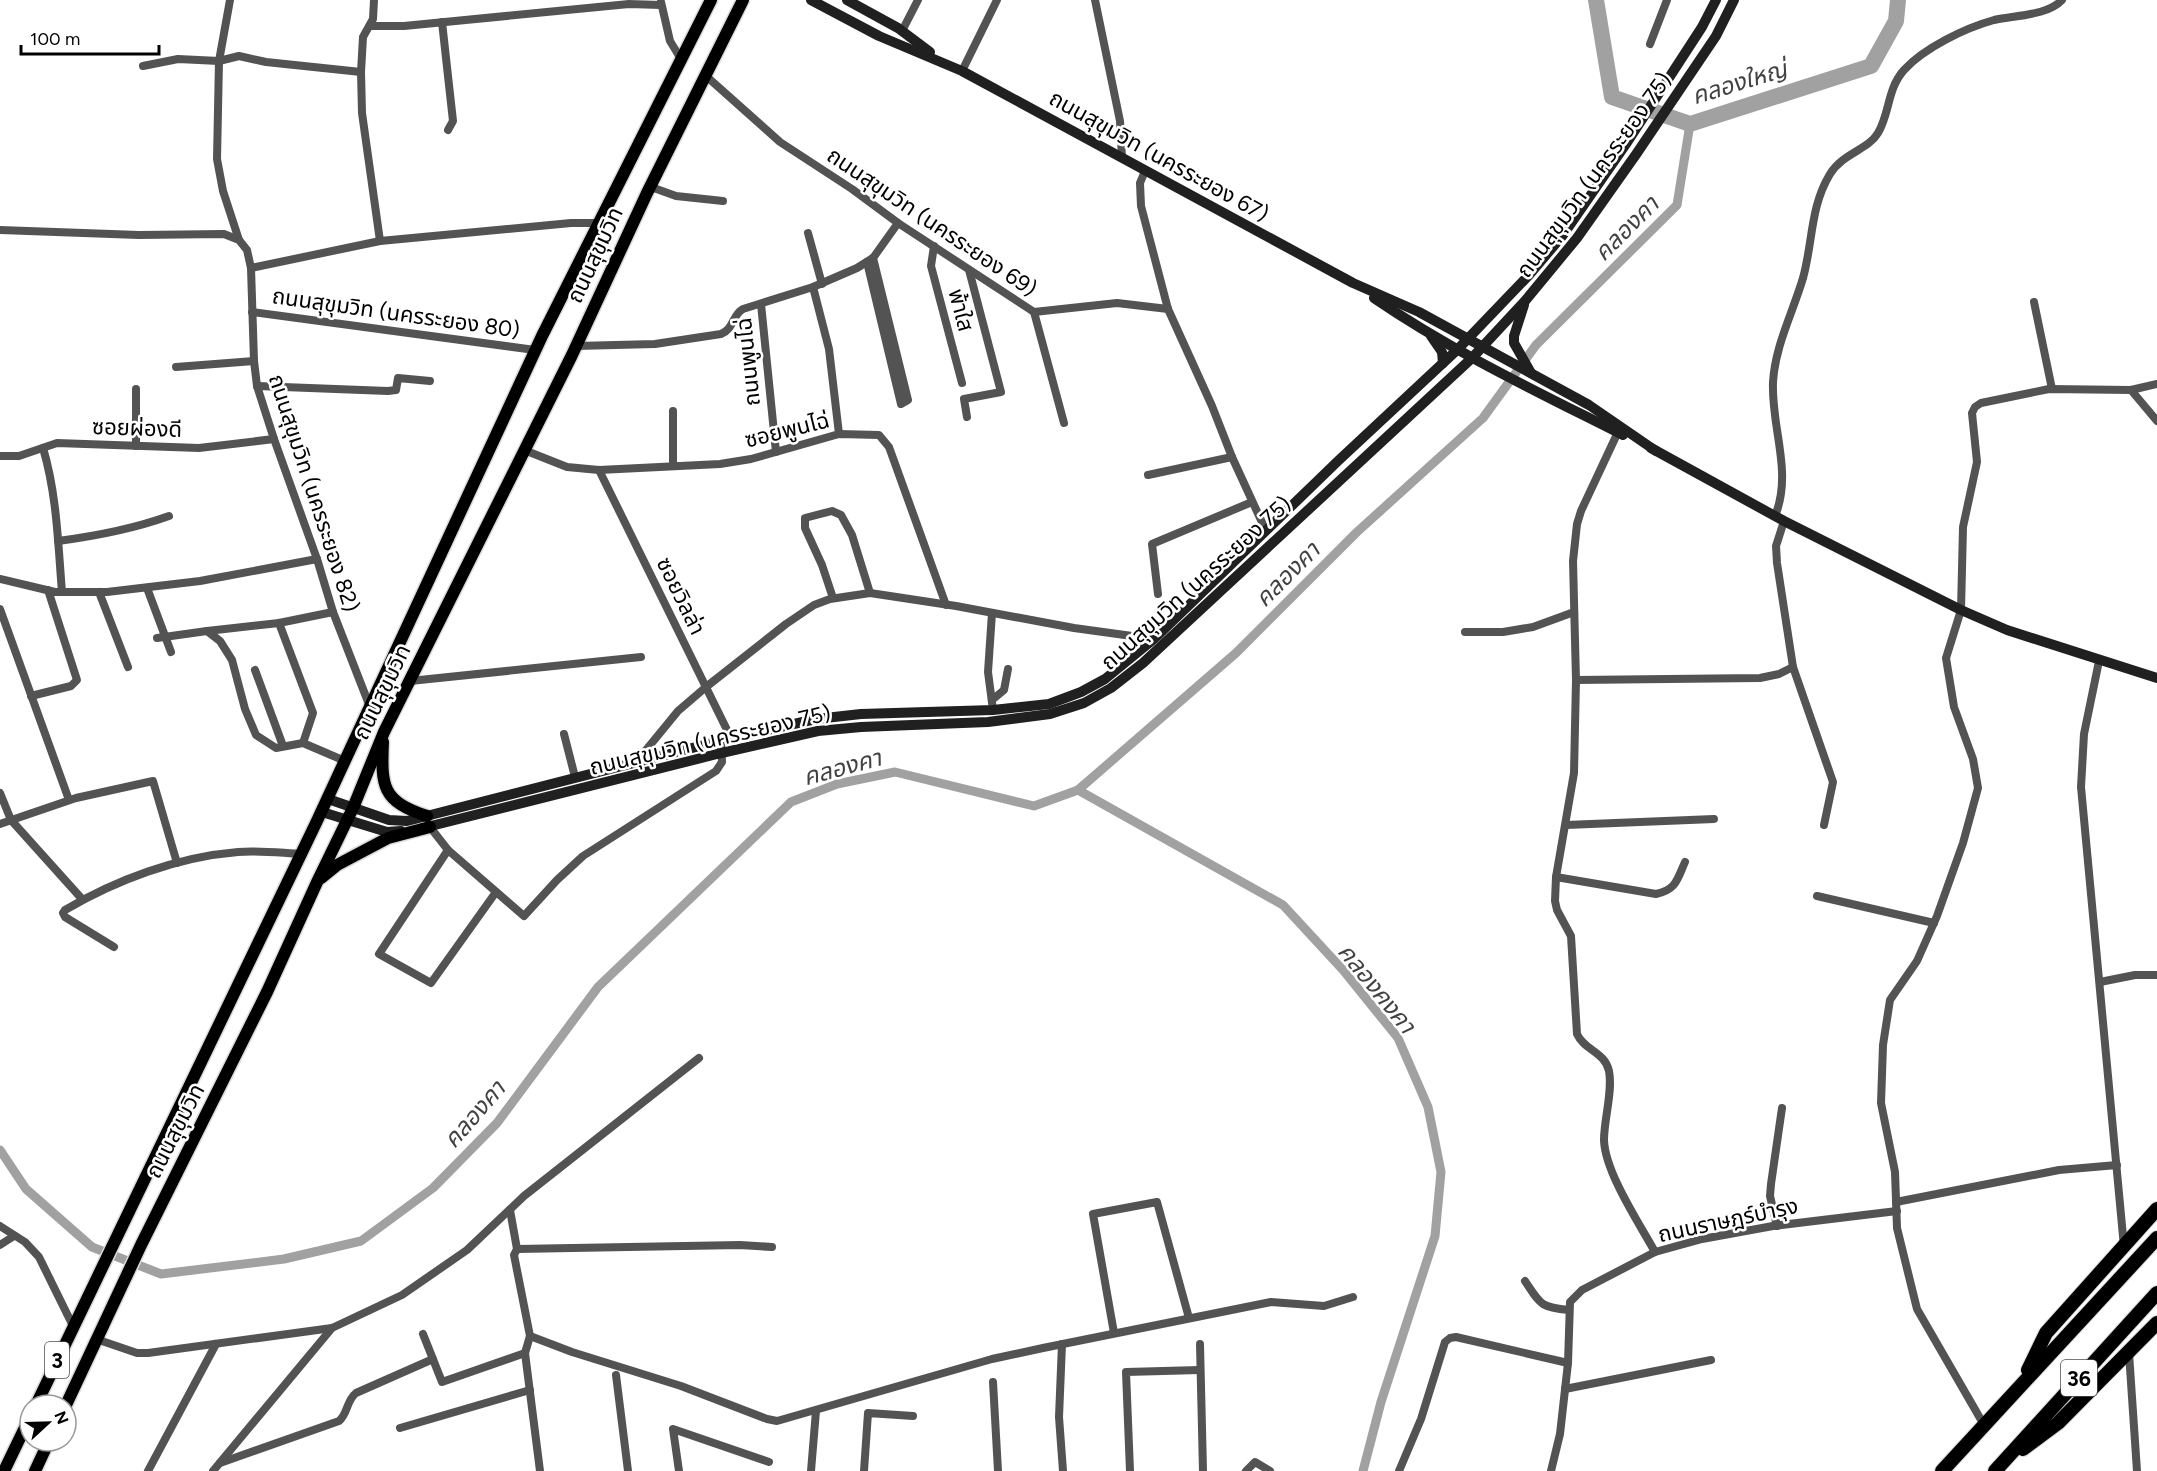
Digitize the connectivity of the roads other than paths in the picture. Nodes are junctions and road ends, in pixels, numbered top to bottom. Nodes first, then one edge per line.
1 (230, 0) edge
2 (374, 0) edge
3 (711, 0) edge
4 (743, 0) edge
5 (811, 0) edge
6 (847, 0) edge
7 (918, 0) edge
8 (997, 0) edge
9 (1095, 0) edge
10 (1667, 0) edge
11 (1716, 0) edge
12 (1734, 0) edge
13 (2062, 0) edge
14 (661, 2) edge
15 (442, 22) junction
16 (370, 26) junction
17 (902, 31) junction
18 (1650, 44) dead end
19 (681, 59) junction
20 (219, 61) junction
21 (945, 63) junction
22 (143, 66) dead end
23 (962, 71) junction
24 (361, 72) junction
25 (706, 76) junction
26 (448, 130) dead end
27 (1122, 158) junction
28 (1145, 171) junction
29 (651, 187) junction
30 (723, 201) dead end
31 (898, 223) junction
32 (598, 224) junction
33 (0, 230) edge
34 (808, 233) dead end
35 (239, 240) junction
36 (380, 241) junction
37 (934, 246) junction
38 (870, 260) junction
39 (251, 268) junction
40 (969, 270) junction
41 (1353, 283) junction
42 (822, 284) junction
43 (813, 287) junction
44 (1525, 301) junction
45 (2034, 303) dead end
46 (760, 304) junction
47 (1168, 309) junction
48 (252, 312) junction
49 (1034, 312) junction
50 (884, 317) junction
51 (1428, 333) junction
52 (1468, 339) junction
53 (576, 346) junction
54 (1482, 348) junction
55 (1458, 349) junction
56 (535, 350) junction
57 (1472, 358) junction
58 (254, 361) junction
59 (1443, 363) junction
60 (176, 367) dead end
61 (1532, 373) junction
62 (430, 381) dead end
63 (962, 383) dead end
64 (2157, 384) edge
65 (257, 386) junction
66 (136, 388) dead end
67 (2052, 389) junction
68 (2131, 390) junction
69 (673, 411) dead end
70 (967, 417) dead end
71 (2157, 422) edge
72 (1064, 423) dead end
73 (1618, 432) junction
74 (839, 435) junction
75 (274, 439) junction
76 (136, 446) junction
77 (43, 448) junction
78 (524, 450) junction
79 (1656, 451) junction
80 (776, 452) junction
81 (0, 456) edge
82 (1232, 457) junction
83 (672, 466) junction
84 (599, 470) junction
85 (1148, 475) dead end
86 (1252, 502) junction
87 (169, 516) dead end
88 (1780, 519) junction
89 (1266, 531) junction
90 (58, 541) junction
91 (317, 559) junction
92 (0, 579) edge
93 (147, 588) junction
94 (48, 590) junction
95 (62, 592) junction
96 (99, 592) junction
97 (870, 593) junction
98 (1158, 594) dead end
99 (833, 598) junction
100 (946, 604) junction
101 (0, 609) edge
102 (1961, 610) junction
103 (333, 612) junction
104 (992, 612) junction
105 (1574, 612) junction
106 (279, 623) junction
107 (207, 631) junction
108 (1466, 632) dead end
109 (166, 637) junction
110 (157, 638) dead end
111 (1154, 639) junction
112 (171, 652) dead end
113 (641, 657) dead end
114 (2099, 661) junction
115 (128, 667) dead end
116 (1793, 667) junction
117 (1008, 669) dead end
118 (255, 670) dead end
119 (2157, 678) edge
120 (1576, 680) junction
121 (410, 681) junction
122 (706, 687) junction
123 (31, 696) junction
124 (992, 705) junction
125 (370, 707) junction
126 (384, 732) junction
127 (564, 734) dead end
128 (726, 739) junction
129 (303, 742) junction
130 (284, 746) junction
131 (723, 753) junction
132 (345, 761) junction
133 (637, 761) junction
134 (575, 777) junction
135 (0, 793) edge
136 (328, 798) junction
137 (69, 800) junction
138 (353, 808) junction
139 (322, 812) junction
140 (11, 819) junction
141 (1714, 819) dead end
142 (347, 821) junction
143 (429, 821) junction
144 (0, 824) edge
145 (1566, 825) junction
146 (1824, 825) dead end
147 (448, 850) junction
148 (302, 854) junction
149 (1685, 862) dead end
150 (177, 863) junction
151 (1556, 877) junction
152 (318, 880) junction
153 (496, 892) junction
154 (1817, 896) dead end
155 (82, 900) junction
156 (1934, 923) junction
157 (114, 947) dead end
158 (2157, 975) edge
159 (2100, 982) junction
160 (699, 1058) dead end
161 (1782, 1108) dead end
162 (2117, 1165) junction
163 (1896, 1202) junction
164 (2157, 1209) edge
165 (510, 1210) junction
166 (1897, 1211) junction
167 (0, 1226) edge
168 (1777, 1226) junction
169 (14, 1236) junction
170 (2157, 1238) edge
171 (0, 1245) edge
172 (772, 1247) dead end
173 (2124, 1248) junction
174 (517, 1250) junction
175 (1655, 1252) junction
176 (1525, 1281) dead end
177 (2157, 1293) edge
178 (1353, 1297) dead end
179 (1569, 1310) junction
180 (1189, 1318) junction
181 (2157, 1323) edge
182 (73, 1326) junction
183 (332, 1328) junction
184 (1114, 1333) junction
185 (423, 1335) dead end
186 (530, 1336) junction
187 (96, 1339) junction
188 (216, 1344) junction
189 (1062, 1344) junction
190 (1200, 1344) dead end
191 (525, 1353) junction
192 (2129, 1353) junction
193 (432, 1359) junction
194 (1711, 1360) dead end
195 (1568, 1363) junction
196 (1200, 1370) junction
197 (616, 1375) dead end
198 (993, 1382) dead end
199 (2021, 1384) junction
200 (1565, 1389) junction
201 (531, 1390) junction
202 (42, 1393) edge
203 (71, 1393) edge
204 (816, 1411) junction
205 (913, 1416) dead end
206 (1984, 1425) junction
207 (400, 1428) dead end
208 (18, 1442) edge
209 (43, 1453) edge
210 (769, 1462) dead end
211 (220, 1463) junction
212 (1998, 1468) edge
213 (4, 1471) edge
214 (34, 1471) edge
215 (148, 1471) edge
216 (213, 1471) edge
217 (540, 1471) edge
218 (628, 1471) edge
219 (679, 1471) edge
220 (811, 1471) edge
221 (864, 1471) edge
222 (869, 1471) edge
223 (998, 1471) edge
224 (1063, 1471) edge
225 (1130, 1471) edge
226 (1203, 1471) edge
227 (1246, 1471) edge
228 (1270, 1471) edge
229 (1399, 1471) edge
230 (1551, 1471) edge
231 (1942, 1471) edge
232 (2137, 1471) edge

1 - 20 street, ถนนสุขุมวิท (นครระยอง 82)
2 - 16 street
3 - 19 main road, ถนนสุขุมวิท
4 - 25 main road, ถนนสุขุมวิท
5 - 21 street, ถนนสุขุมวิท (นครระยอง 67)
6 - 17 street, ถนนสุขุมวิท (นครระยอง 67)
7 - 17 street
8 - 23 street
9 - 27 street
10 - 18 street
11 - 52 street, ถนนสุขุมวิท (นครระยอง 75)
12 - 44 street, ถนนสุขุมวิท (นครระยอง 75)
13 - 88 street
14 - 15 street
14 - 19 street
15 - 16 street
15 - 26 street
16 - 24 street
17 - 21 street, ถนนสุขุมวิท (นครระยอง 67)
19 - 32 main road, ถนนสุขุมวิท
20 - 22 street
20 - 24 street
20 - 35 street, ถนนสุขุมวิท (นครระยอง 82)
21 - 23 street, ถนนสุขุมวิท (นครระยอง 67)
23 - 27 street, ถนนสุขุมวิท (นครระยอง 67)
24 - 36 street
25 - 29 main road, ถนนสุขุมวิท
25 - 31 street, ถนนสุขุมวิท (นครระยอง 69)
27 - 28 street, ถนนสุขุมวิท (นครระยอง 67)
28 - 41 street, ถนนสุขุมวิท (นครระยอง 67)
28 - 47 street
29 - 30 street
29 - 53 main road, ถนนสุขุมวิท
31 - 37 street, ถนนสุขุมวิท (นครระยอง 69)
31 - 38 street
32 - 36 street
32 - 56 main road, ถนนสุขุมวิท
33 - 35 street
34 - 42 street
35 - 39 street, ถนนสุขุมวิท (นครระยอง 82)
36 - 39 street
37 - 40 street, ถนนสุขุมวิท (นครระยอง 69)
37 - 63 street, พ้าใส
38 - 42 street
38 - 50 street
39 - 48 street, ถนนสุขุมวิท (นครระยอง 82)
40 - 49 street, ถนนสุขุมวิท (นครระยอง 69)
40 - 70 street
41 - 51 street, ถนนสุขุมวิท (นครระยอง 67)
41 - 52 street, ถนนสุขุมวิท (นครระยอง 67)
42 - 43 street
43 - 46 street
43 - 74 street
44 - 54 street, ถนนสุขุมวิท (นครระยอง 75)
44 - 61 street
45 - 67 street
46 - 53 street
46 - 80 street, ถนนพูนไฉ่
47 - 49 street, ถนนสุขุมวิท (นครระยอง 69)
47 - 82 street
48 - 56 street, ถนนสุขุมวิท (นครระยอง 80)
48 - 58 street, ถนนสุขุมวิท (นครระยอง 82)
49 - 72 street
50 - 50 street
51 - 55 street, ถนนสุขุมวิท (นครระยอง 67)
51 - 59 street
52 - 54 street, ถนนสุขุมวิท (นครระยอง 67)
52 - 55 street, ถนนสุขุมวิท (นครระยอง 75)
53 - 78 main road, ถนนสุขุมวิท
54 - 57 street, ถนนสุขุมวิท (นครระยอง 75)
54 - 61 street, ถนนสุขุมวิท (นครระยอง 67)
55 - 57 street, ถนนสุขุมวิท (นครระยอง 67)
55 - 59 street, ถนนสุขุมวิท (นครระยอง 75)
56 - 125 main road, ถนนสุขุมวิท
57 - 73 street, ถนนสุขุมวิท (นครระยอง 67)
57 - 131 street, ถนนสุขุมวิท (นครระยอง 75)
58 - 60 street
58 - 65 street, ถนนสุขุมวิท (นครระยอง 82)
59 - 89 street, ถนนสุขุมวิท (นครระยอง 75)
61 - 79 street, ถนนสุขุมวิท (นครระยอง 67)
62 - 65 street
64 - 68 street
65 - 75 street, ถนนสุขุมวิท (นครระยอง 82)
66 - 76 street
67 - 68 street
67 - 102 street
68 - 71 street
69 - 83 street
73 - 79 street, ถนนสุขุมวิท (นครระยอง 67)
73 - 105 street
74 - 80 street, ซอยพูนไฉ่
74 - 100 street, ซอยพูนไฉ่
75 - 76 street, ซอยผ่องดี
75 - 91 street, ถนนสุขุมวิท (นครระยอง 82)
76 - 77 street, ซอยผ่องดี
77 - 81 street, ซอยผ่องดี
77 - 90 street
78 - 84 street, ซอยพูนไฉ่
78 - 121 main road, ถนนสุขุมวิท
79 - 88 street
80 - 83 street, ซอยพูนไฉ่
82 - 85 street
82 - 86 street
83 - 84 street, ซอยพูนไฉ่
84 - 122 street, ซอยวิลล่า
86 - 89 street
86 - 98 street
87 - 90 street
88 - 102 street
88 - 116 street
89 - 111 street, ถนนสุขุมวิท (นครระยอง 75)
90 - 95 street
91 - 93 street
91 - 103 street, ถนนสุขุมวิท (นครระยอง 82)
92 - 94 street
93 - 96 street
93 - 109 street
94 - 95 street
94 - 123 street
95 - 96 street
96 - 115 street
97 - 99 street
97 - 99 street
97 - 100 street
99 - 122 street
100 - 104 street
101 - 123 street
102 - 114 street
102 - 156 street
103 - 106 street
103 - 125 street, ถนนสุขุมวิท (นครระยอง 82)
104 - 111 street
104 - 124 street
105 - 108 street
105 - 120 street
106 - 107 street
106 - 129 street
107 - 109 street
107 - 130 street
109 - 110 street
109 - 112 street
111 - 124 street, ถนนสุขุมวิท (นครระยอง 75)
113 - 121 street
114 - 119 street
114 - 159 street
116 - 120 street
116 - 146 street
117 - 124 street
118 - 130 street
120 - 145 street
121 - 126 main road, ถนนสุขุมวิท
122 - 128 street, ซอยวิลล่า
122 - 133 street
123 - 137 street
124 - 128 street, ถนนสุขุมวิท (นครระยอง 75)
125 - 132 main road, ถนนสุขุมวิท
126 - 138 main road, ถนนสุขุมวิท
126 - 143 main road
127 - 134 street
128 - 131 street, ซอยวิลล่า
128 - 133 street, ถนนสุขุมวิท (นครระยอง 75)
129 - 130 street
129 - 132 street
131 - 143 street, ถนนสุขุมวิท (นครระยอง 75)
131 - 153 street
132 - 136 main road, ถนนสุขุมวิท
133 - 134 street, ถนนสุขุมวิท (นครระยอง 75)
134 - 143 street, ถนนสุขุมวิท (นครระยอง 75)
135 - 140 street
136 - 138 street, ถนนสุขุมวิท (นครระยอง 75)
136 - 139 main road, ถนนสุขุมวิท
137 - 140 street
137 - 150 street
138 - 142 main road, ถนนสุขุมวิท
138 - 143 street, ถนนสุขุมวิท (นครระยอง 75)
139 - 142 street, ถนนสุขุมวิท (นครระยอง 75)
139 - 148 main road, ถนนสุขุมวิท
140 - 144 street
140 - 155 street
141 - 145 street
142 - 143 street, ถนนสุขุมวิท (นครระยอง 75)
142 - 152 main road, ถนนสุขุมวิท
143 - 147 street
143 - 152 main road
145 - 151 street
147 - 153 street
147 - 153 street
148 - 150 street
148 - 182 main road, ถนนสุขุมวิท / 3
149 - 151 street
150 - 155 street
151 - 175 street
152 - 187 main road, ถนนสุขุมวิท / 3
154 - 156 street
155 - 157 street
156 - 163 street
158 - 159 street
159 - 162 street
160 - 165 street
161 - 168 street
162 - 163 street
162 - 173 street
163 - 166 street
164 - 173 highway, 36
165 - 174 street
165 - 183 street
166 - 168 street, ถนนราษฎร์บำรุง
166 - 206 street
167 - 169 street
168 - 175 street, ถนนราษฎร์บำรุง
169 - 171 street
169 - 182 street
170 - 199 highway, 36
172 - 174 street
173 - 199 highway, 36
174 - 186 street
175 - 179 street, ถนนราษฎร์บำรุง
176 - 179 street
177 - 212 highway, 36
178 - 180 street
179 - 195 street
180 - 184 street
180 - 184 street
181 - 192 highway, 36
182 - 202 main road, ถนนสุขุมวิท / 3
183 - 188 street
183 - 211 street
184 - 189 street
185 - 193 street
186 - 191 street
186 - 204 street
187 - 188 street
187 - 203 main road, ถนนสุขุมวิท / 3
188 - 215 street
189 - 204 street
189 - 224 street
190 - 196 street
191 - 193 street
191 - 201 street
192 - 212 highway, 36
192 - 232 street
193 - 211 street
194 - 200 street
195 - 200 street
195 - 229 street
196 - 225 street
196 - 226 street
197 - 218 street
198 - 223 street
199 - 206 highway, 36
200 - 230 street
201 - 207 street
201 - 217 street
204 - 220 street
205 - 221 street
206 - 231 highway, 36
208 - 213 main road
209 - 214 main road
210 - 219 street
211 - 216 street
221 - 222 street
227 - 228 street

